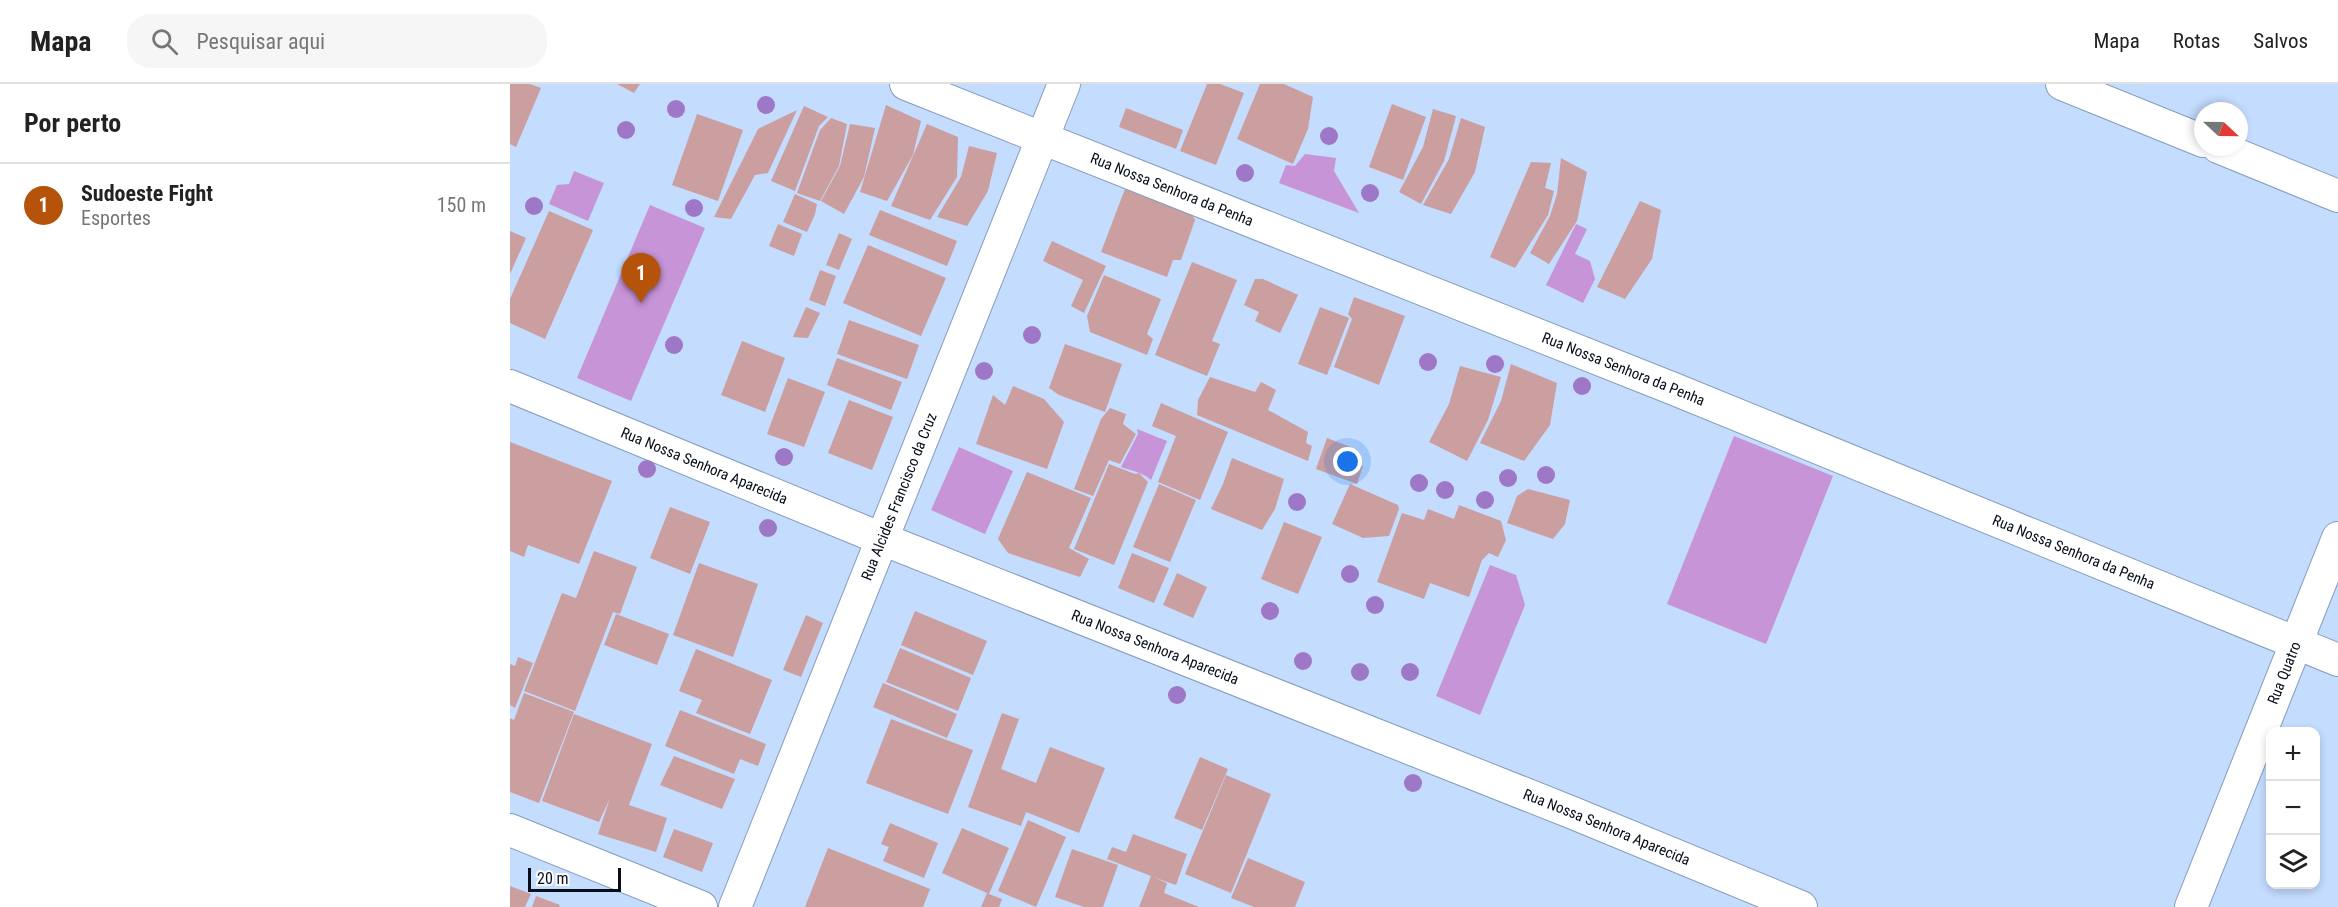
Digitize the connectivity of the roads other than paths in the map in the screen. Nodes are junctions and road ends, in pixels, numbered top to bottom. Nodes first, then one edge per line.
1 (906, 84) edge
2 (1064, 84) edge
3 (2062, 84) edge
4 (2194, 137) edge
5 (1042, 139) junction
6 (2240, 156) edge
7 (2338, 196) edge
8 (510, 386) edge
9 (882, 538) junction
10 (2338, 538) edge
11 (2296, 644) junction
12 (2338, 660) edge
13 (510, 830) edge
14 (701, 907) edge
15 (735, 907) edge
16 (1801, 907) edge
17 (2191, 907) edge

1 - 5 street, Rua Nossa Senhora da Penha
2 - 5 street, Rua Alcides Francisco da Cruz
3 - 4 street
5 - 9 street, Rua Alcides Francisco da Cruz
5 - 11 street, Rua Nossa Senhora da Penha
6 - 7 street
8 - 9 street, Rua Nossa Senhora Aparecida
9 - 15 street, Rua Alcides Francisco da Cruz
9 - 16 street, Rua Nossa Senhora Aparecida
10 - 11 street, Rua Quatro
11 - 12 street, Rua Nossa Senhora da Penha
11 - 17 street, Rua Quatro
13 - 14 street

